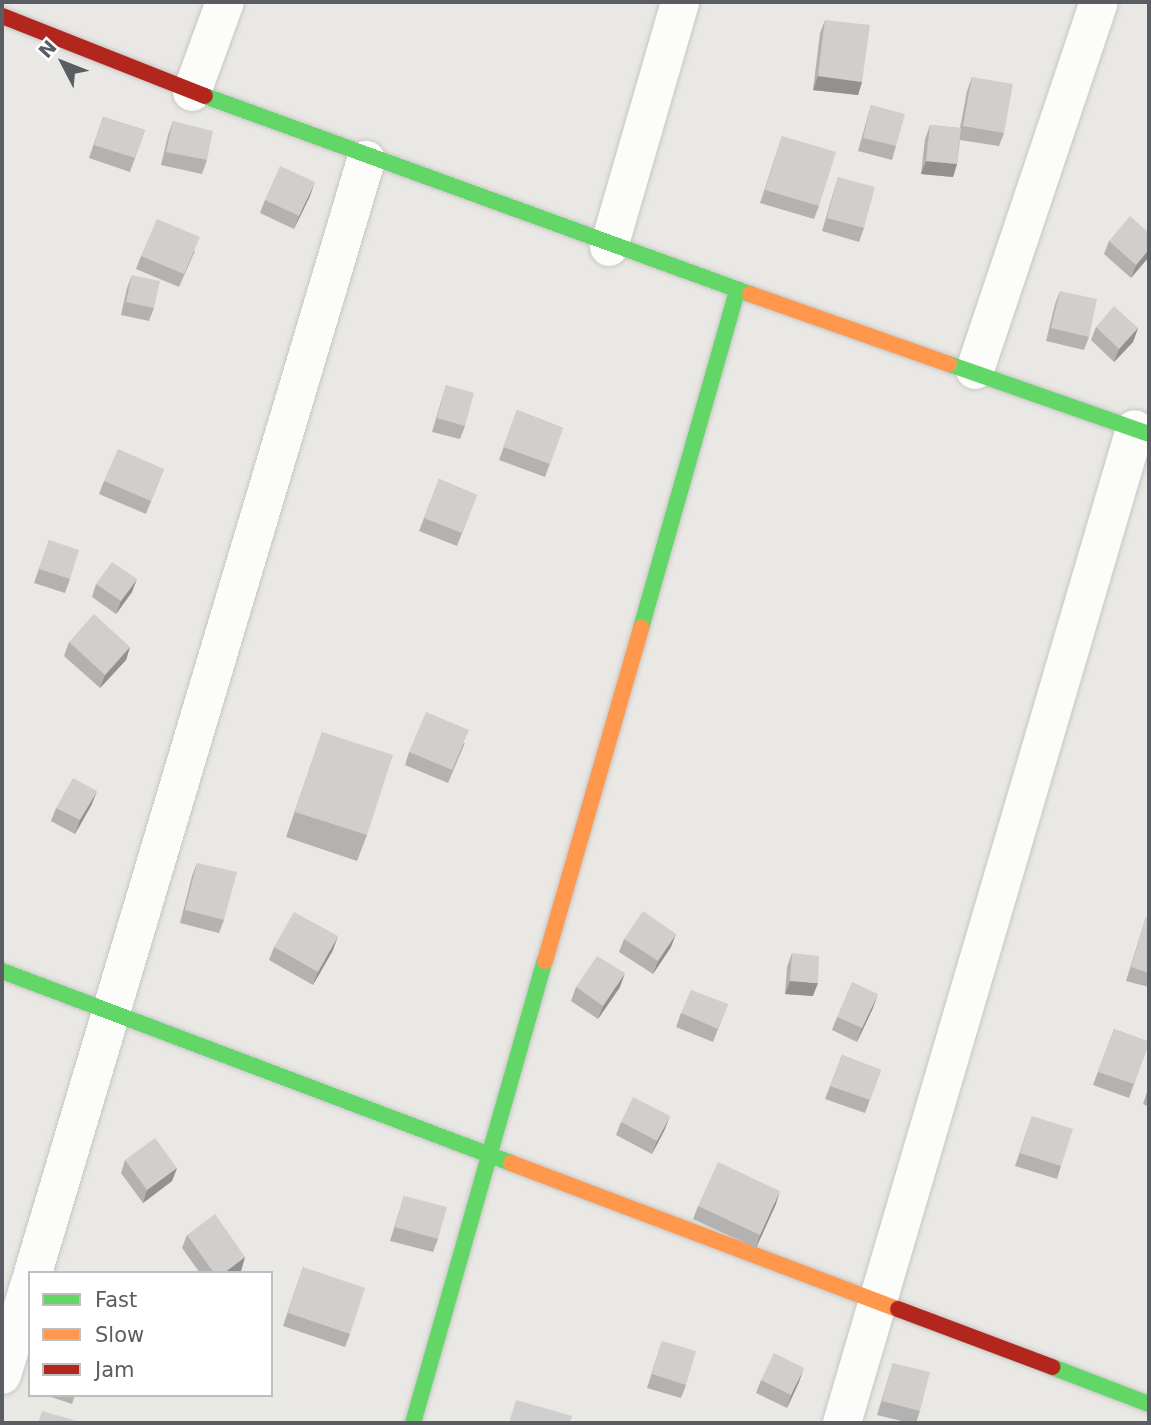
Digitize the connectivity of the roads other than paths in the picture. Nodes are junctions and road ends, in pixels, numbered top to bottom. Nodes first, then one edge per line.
1 (225, 2) edge
2 (680, 2) edge
3 (1099, 2) edge
4 (2, 16) edge
5 (192, 92) junction
6 (366, 160) junction
7 (609, 247) junction
8 (737, 291) junction
9 (975, 370) junction
10 (1142, 432) edge
11 (2, 971) edge
12 (111, 1015) junction
13 (488, 1158) junction
14 (34, 1271) edge
15 (28, 1290) edge
16 (873, 1305) junction
17 (2, 1375) edge
18 (1149, 1404) edge
19 (413, 1423) edge
20 (842, 1423) edge

1 - 5 street
2 - 7 street
3 - 9 street
4 - 5 street
5 - 6 street
6 - 7 street
6 - 12 street
7 - 8 street
8 - 9 street
8 - 13 street
9 - 10 street
10 - 16 street
11 - 12 street
12 - 13 street
12 - 14 street
13 - 16 street
13 - 19 street
15 - 17 street
16 - 18 street
16 - 20 street

